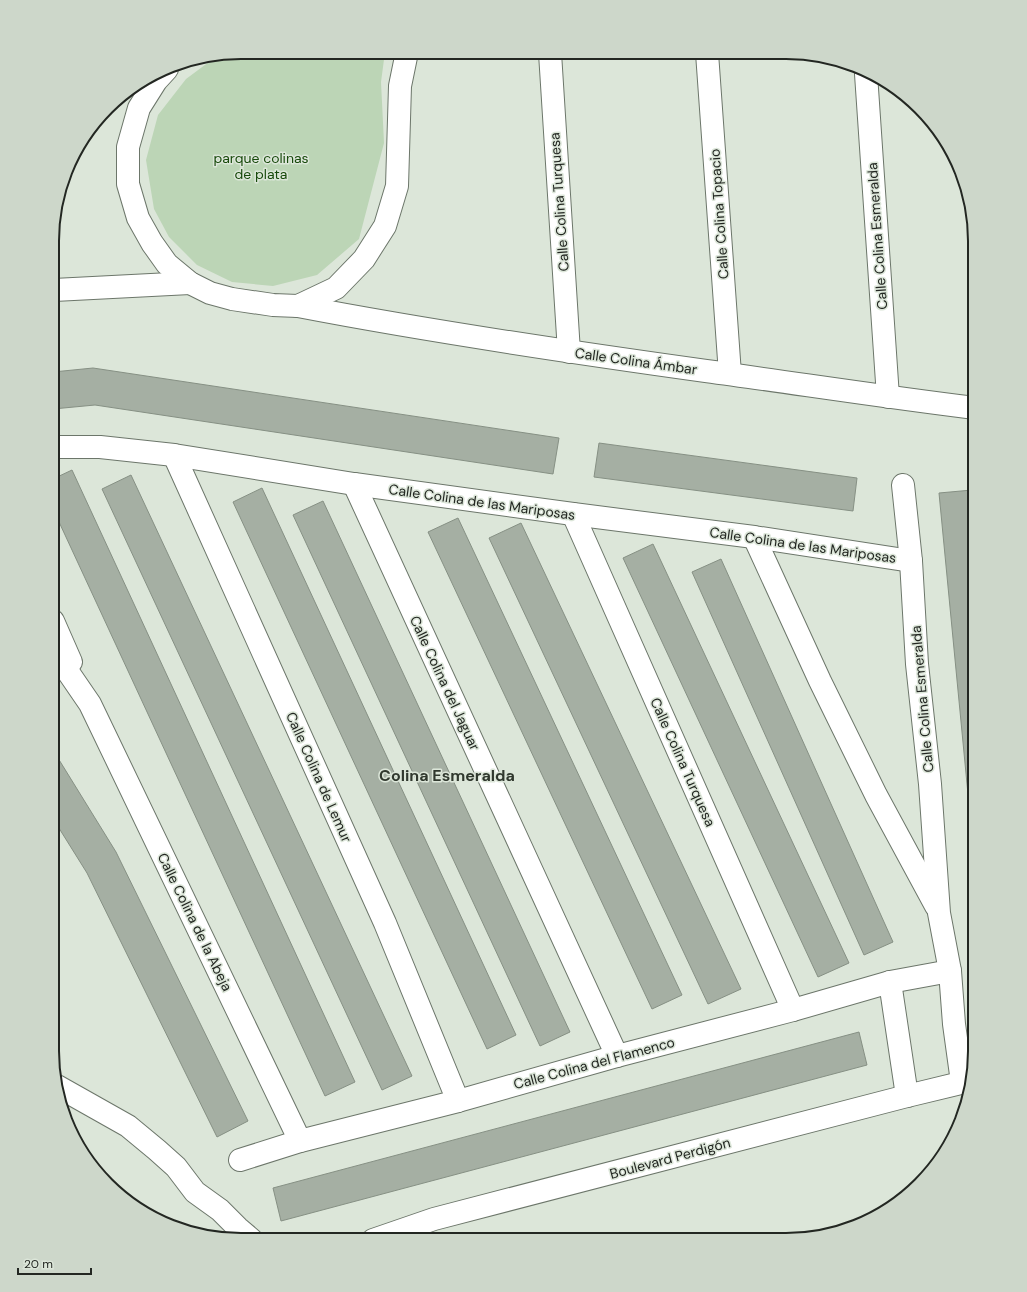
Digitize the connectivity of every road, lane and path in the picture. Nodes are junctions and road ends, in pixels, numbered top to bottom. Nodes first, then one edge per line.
1 (406, 59) edge
2 (550, 59) edge
3 (707, 59) edge
4 (866, 78) edge
5 (158, 79) edge
6 (190, 283) junction
7 (59, 290) edge
8 (298, 306) junction
9 (569, 352) junction
10 (730, 374) junction
11 (888, 397) junction
12 (968, 407) edge
13 (59, 447) edge
14 (174, 455) junction
15 (354, 484) junction
16 (903, 485) dead end
17 (573, 514) junction
18 (754, 537) junction
19 (911, 561) junction
20 (59, 634) edge
21 (59, 659) edge
22 (90, 704) junction
23 (939, 913) junction
24 (950, 971) junction
25 (890, 982) junction
26 (793, 1010) junction
27 (617, 1056) junction
28 (966, 1080) edge
29 (966, 1082) edge
30 (63, 1090) edge
31 (907, 1096) junction
32 (458, 1101) junction
33 (300, 1141) junction
34 (240, 1160) dead end
35 (244, 1233) edge
36 (393, 1233) edge

1 - 8 street
2 - 9 street, Calle Colina Turquesa
3 - 10 street, Calle Colina Topacio
4 - 11 street, Calle Colina Esmeralda
5 - 6 street, Calle Colina Ámbar
6 - 7 street
6 - 8 street, Calle Colina Ámbar
8 - 9 street, Calle Colina Ámbar
9 - 10 street, Calle Colina Ámbar
10 - 11 street, Calle Colina Ámbar
11 - 12 street, Calle Colina Ámbar
13 - 14 street, Calle Colina de las Mariposas
14 - 15 street, Calle Colina de las Mariposas
14 - 32 street, Calle Colina de Lemur
15 - 17 street, Calle Colina de las Mariposas
15 - 27 street, Calle Colina del Jaguar
16 - 19 street, Calle Colina Esmeralda
17 - 18 street, Calle Colina de las Mariposas
17 - 26 street, Calle Colina Turquesa
18 - 19 street, Calle Colina de las Mariposas
18 - 23 street, Calle Colina Esmeralda
19 - 23 street, Calle Colina Esmeralda
20 - 22 street, Calle Colina de la Abeja
21 - 22 street, Calle Colina de la Abeja
22 - 33 street, Calle Colina de la Abeja
23 - 24 street, Calle Colina Esmeralda
24 - 25 street, Calle Colina del Flamenco
24 - 28 street, Calle Colina Esmeralda
25 - 26 street, Calle Colina del Flamenco
25 - 31 street
26 - 27 street, Calle Colina del Flamenco
27 - 32 street, Calle Colina del Flamenco
29 - 31 street, Boulevard Perdigón
30 - 35 street
31 - 36 street, Boulevard Perdigón
32 - 33 street, Calle Colina del Flamenco
33 - 34 street, Calle Colina del Flamenco

